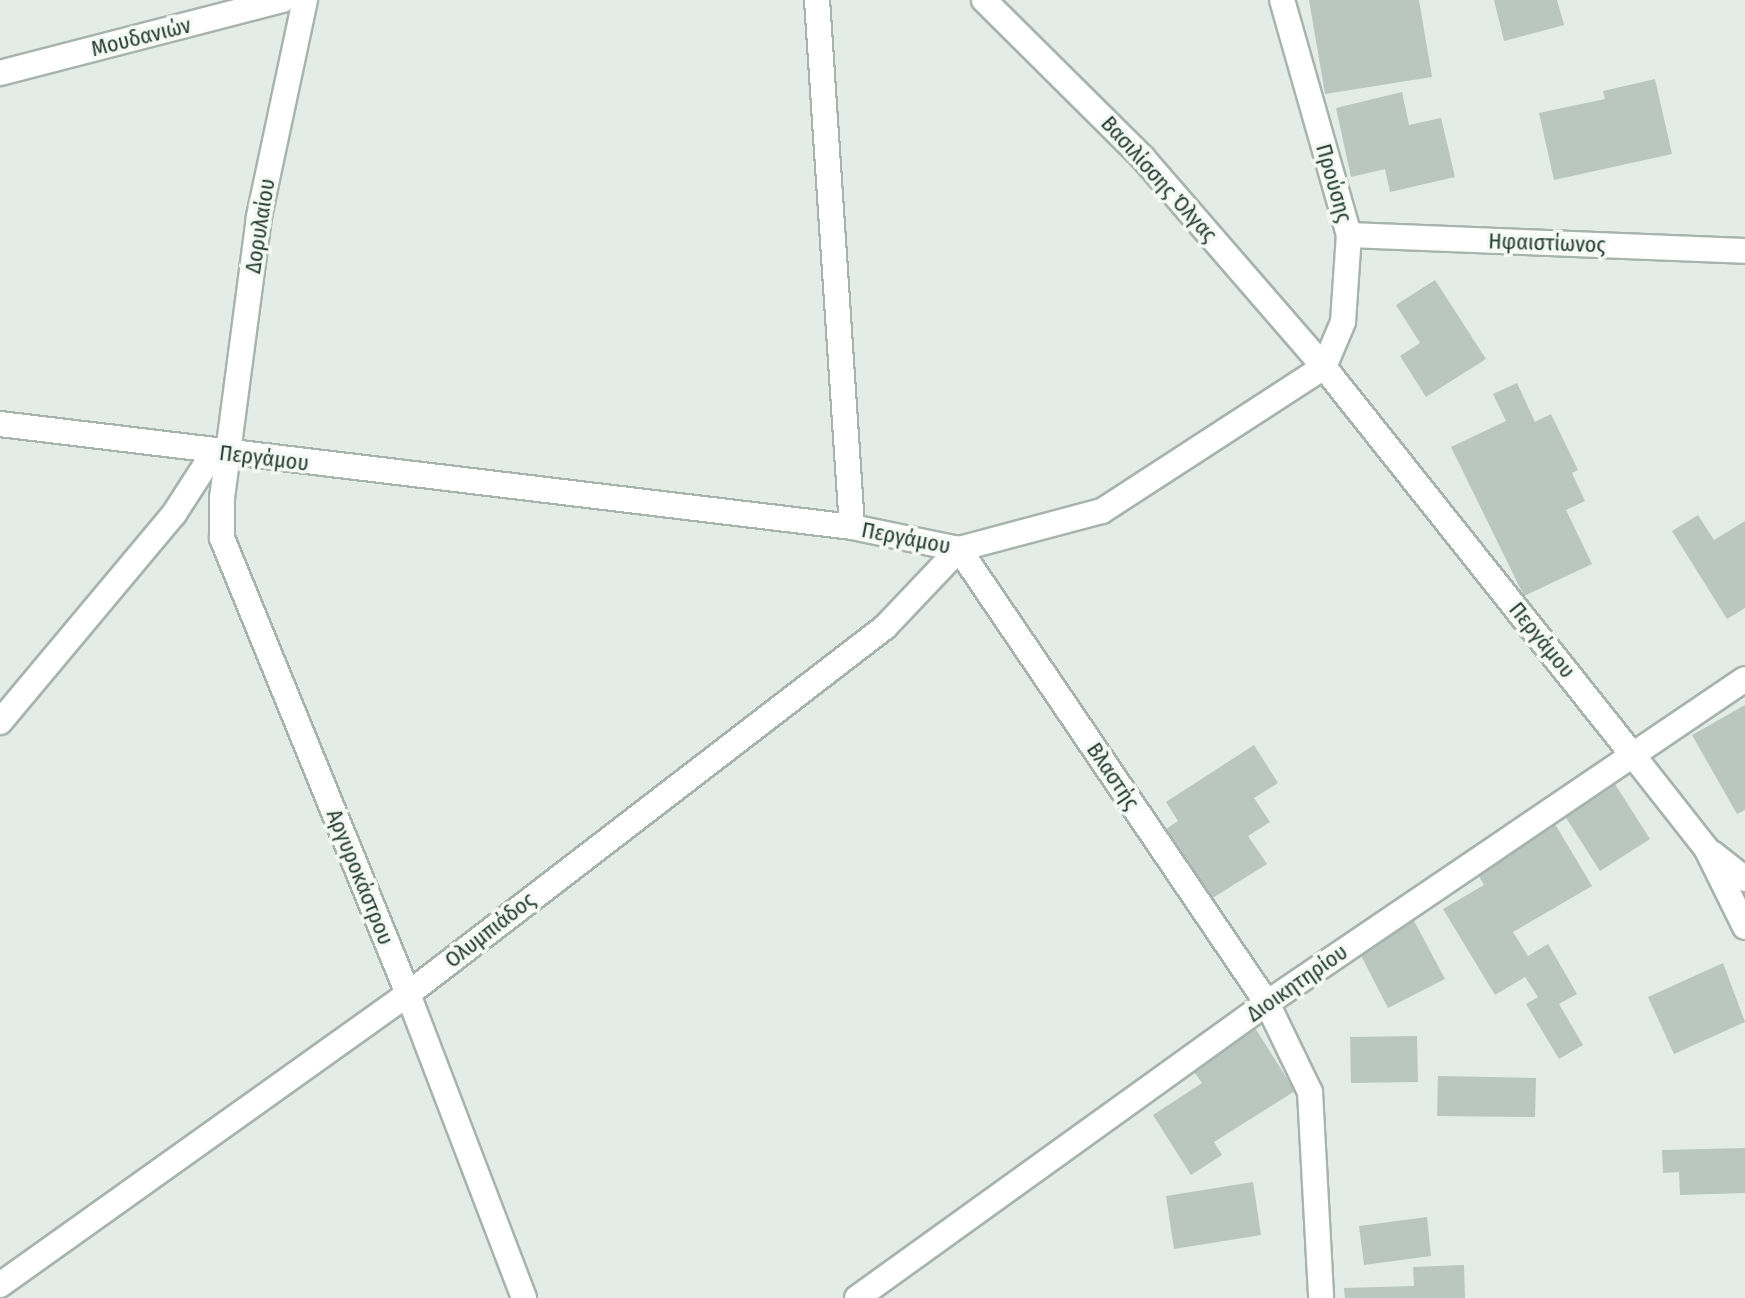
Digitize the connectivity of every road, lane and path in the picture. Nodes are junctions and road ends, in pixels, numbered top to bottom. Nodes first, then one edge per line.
1 (283, 0) edge
2 (305, 0) edge
3 (817, 0) edge
4 (984, 0) edge
5 (1282, 0) edge
6 (0, 73) edge
7 (1349, 235) junction
8 (1745, 251) edge
9 (1324, 367) junction
10 (0, 424) edge
11 (221, 453) junction
12 (852, 527) junction
13 (959, 549) junction
14 (1745, 679) edge
15 (0, 722) edge
16 (1632, 754) junction
17 (1706, 848) junction
18 (1745, 879) edge
19 (1745, 927) edge
20 (408, 994) junction
21 (1267, 1003) junction
22 (0, 1285) edge
23 (524, 1298) edge
24 (857, 1298) edge
25 (1321, 1298) edge

1 - 6 street, Μουδανιών
2 - 11 street, Δορυλαίου
3 - 12 street
4 - 9 street, Βασιλίσσης Όλγας
5 - 7 street, Προύσης
7 - 8 street, Ηφαιστίωνος
7 - 9 street, Προύσης
9 - 13 street, Περγάμου
9 - 16 street, Περγάμου
10 - 11 street, Περγάμου
11 - 12 street, Περγάμου
11 - 15 street
11 - 20 street, Αργυροκάστρου
12 - 13 street, Περγάμου
13 - 20 street, Ολυμπιάδος
13 - 21 street, Βλαστής
14 - 16 street, Διοικητηρίου
16 - 17 street, Περγάμου
16 - 21 street, Διοικητηρίου
17 - 18 street
17 - 19 street
20 - 22 street, Ολυμπιάδος
20 - 23 street, Αργυροκάστρου
21 - 24 street, Διοικητηρίου
21 - 25 street, Βλαστής

